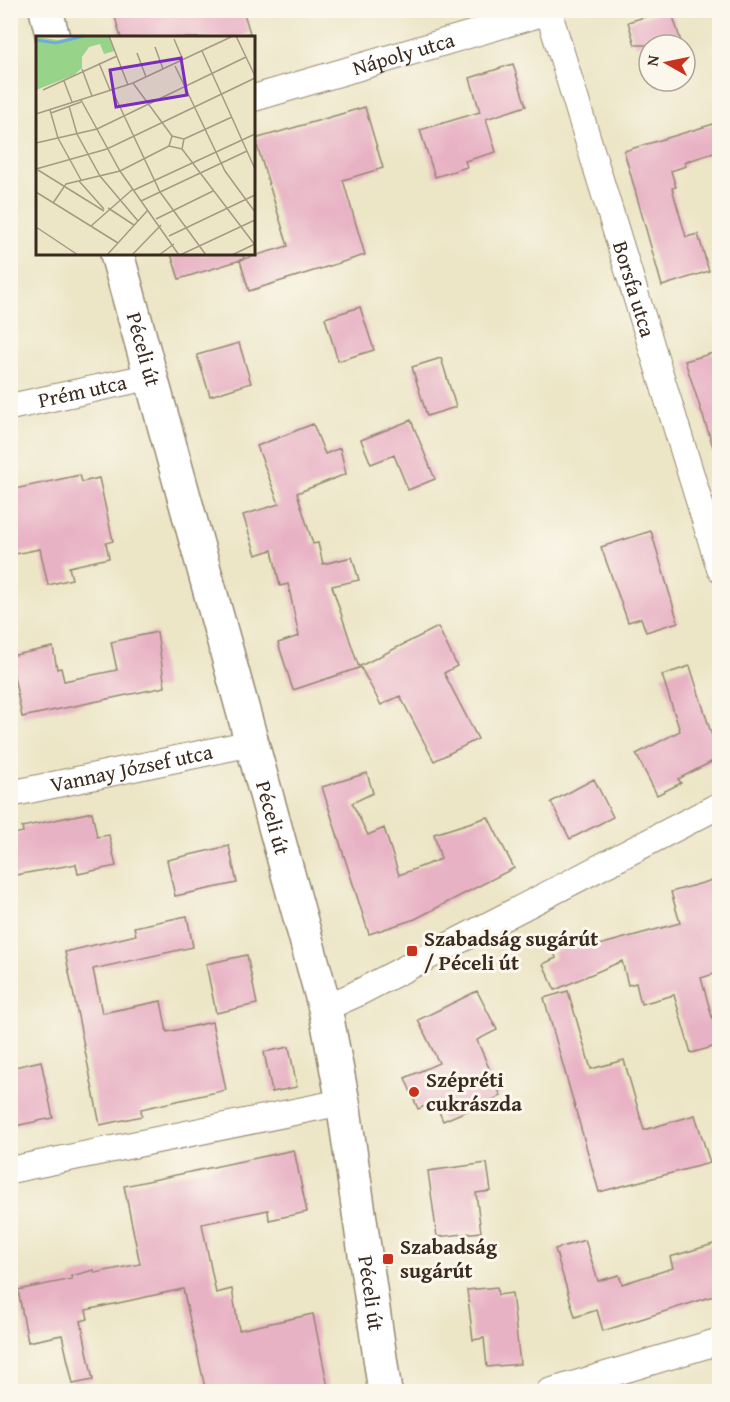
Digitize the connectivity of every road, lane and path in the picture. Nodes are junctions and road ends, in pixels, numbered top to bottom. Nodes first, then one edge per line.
1 (45, 10) edge
2 (550, 11) edge
3 (53, 36) edge
4 (255, 98) edge
5 (117, 255) edge
6 (153, 376) junction
7 (10, 407) edge
8 (720, 569) edge
9 (252, 743) junction
10 (10, 794) edge
11 (720, 805) edge
12 (325, 1008) junction
13 (343, 1102) junction
14 (10, 1170) edge
15 (720, 1341) edge
16 (385, 1392) edge
17 (549, 1392) edge

1 - 3 main road
2 - 4 street, Nápoly utca
2 - 8 street, Borsfa utca
5 - 6 main road, Péceli út
6 - 7 street, Prém utca
6 - 9 main road, Péceli út
9 - 10 street, Vannay József utca
9 - 12 main road, Péceli út
11 - 12 street
12 - 13 main road, Péceli út
13 - 14 street
13 - 16 main road, Péceli út
15 - 17 street

